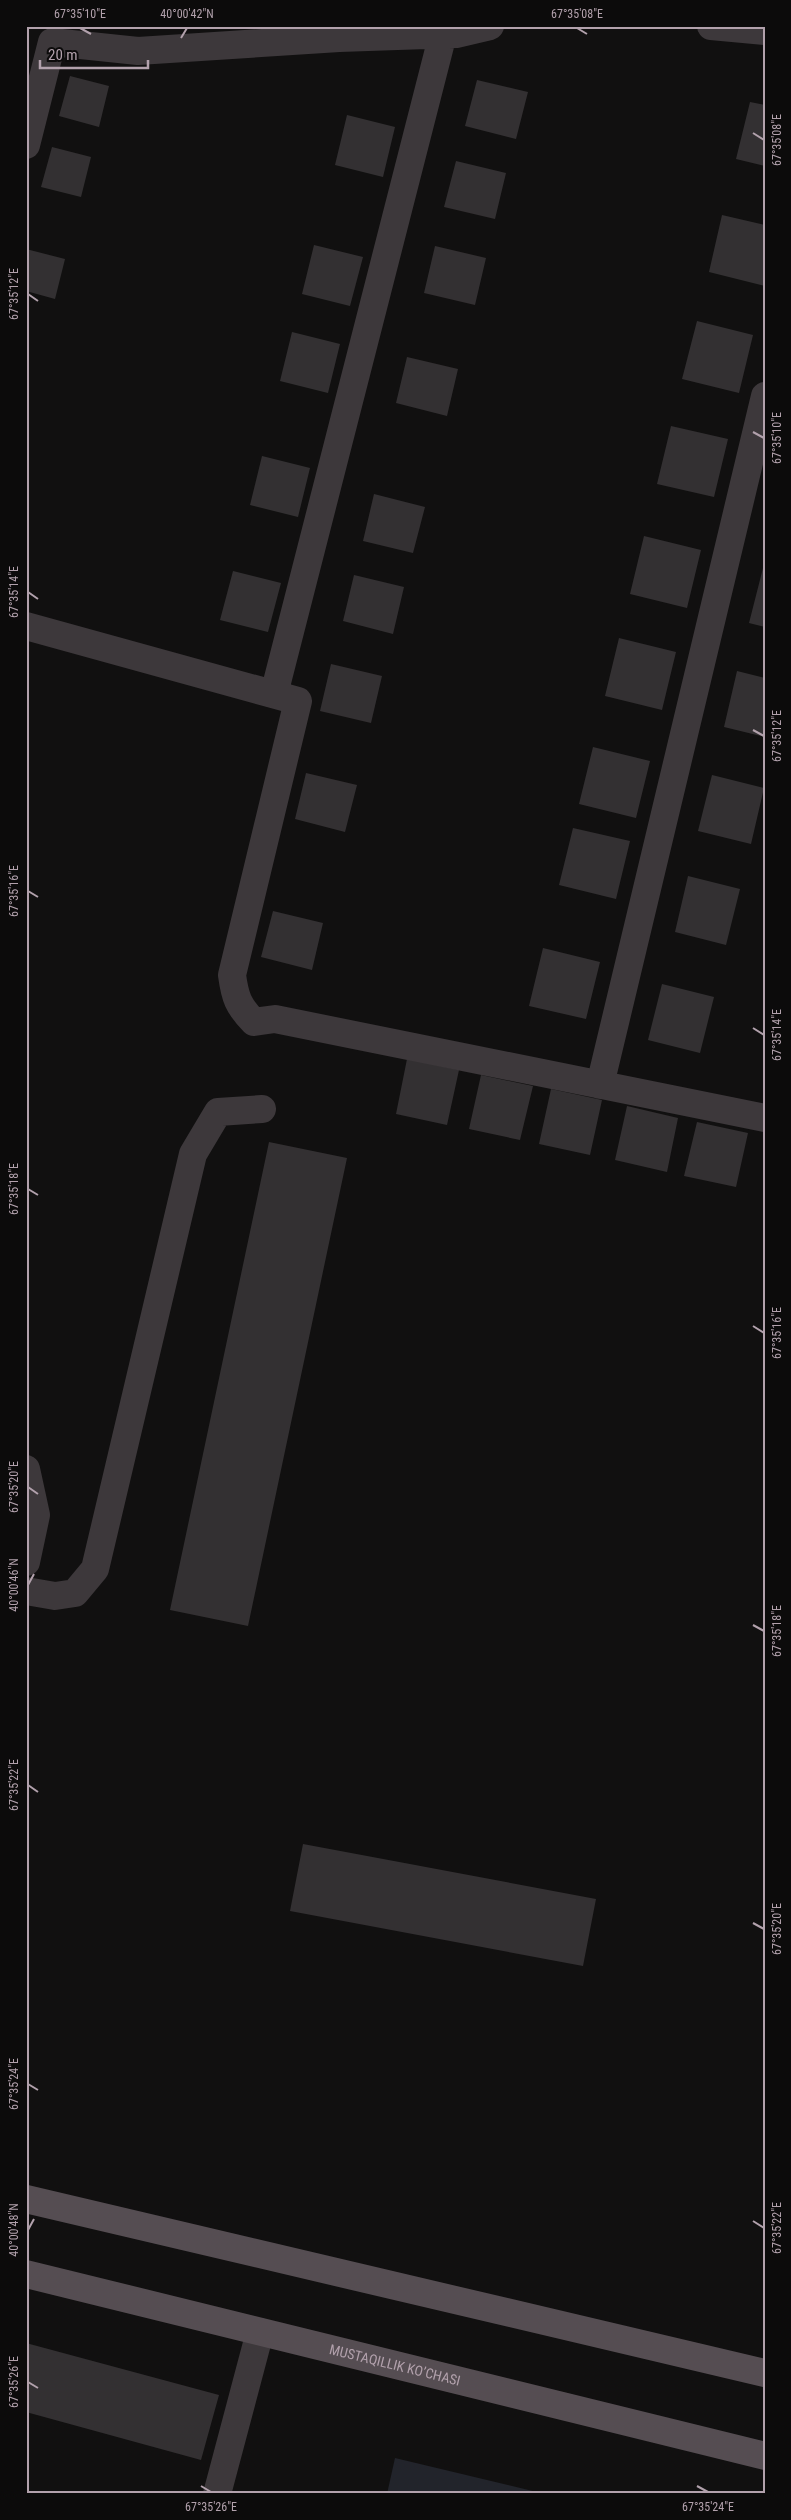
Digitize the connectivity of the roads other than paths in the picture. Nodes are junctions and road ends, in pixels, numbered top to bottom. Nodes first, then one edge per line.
1 (490, 26) edge
2 (711, 26) edge
3 (765, 31) edge
4 (443, 34) junction
5 (26, 145) edge
6 (765, 396) edge
7 (26, 626) edge
8 (274, 694) junction
9 (600, 1085) junction
10 (262, 1109) dead end
11 (765, 1118) edge
12 (26, 1469) edge
13 (26, 1562) edge
14 (26, 1591) edge
15 (26, 2199) edge
16 (26, 2274) edge
17 (260, 2332) junction
18 (765, 2373) edge
19 (765, 2456) edge
20 (217, 2494) edge

1 - 4 street
2 - 3 street
4 - 5 street
4 - 8 street
6 - 9 street
7 - 8 street
8 - 9 street
9 - 11 street
10 - 14 street
12 - 13 street
15 - 18 main road
16 - 17 main road, MUSTAQILLIK KO’CHASI
17 - 19 main road, MUSTAQILLIK KO’CHASI
17 - 20 street

